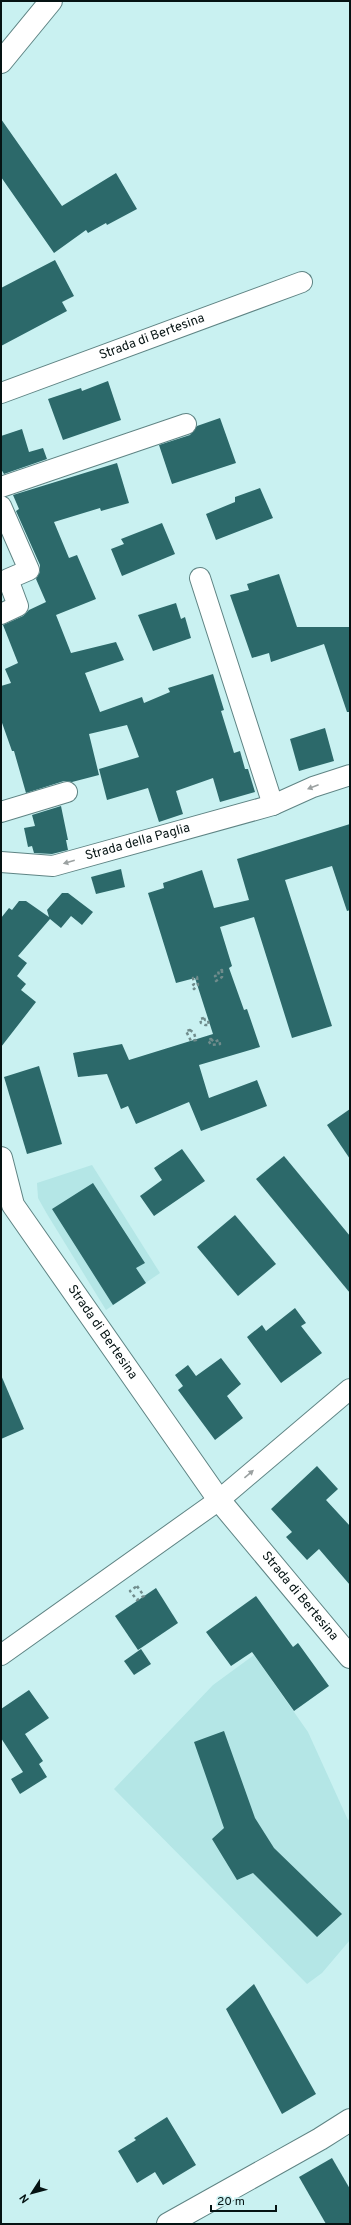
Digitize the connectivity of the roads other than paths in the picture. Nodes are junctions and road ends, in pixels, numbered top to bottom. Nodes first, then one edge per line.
1 (51, 1) edge
2 (1, 62) edge
3 (302, 282) dead end
4 (1, 393) edge
5 (186, 424) dead end
6 (1, 487) edge
7 (1, 506) edge
8 (200, 578) dead end
9 (1, 614) edge
10 (350, 775) edge
11 (67, 792) dead end
12 (273, 805) junction
13 (1, 812) edge
14 (1, 862) edge
15 (1, 1158) edge
16 (7, 1204) edge
17 (350, 1389) edge
18 (219, 1500) junction
19 (1, 1655) edge
20 (350, 1657) edge
21 (350, 2120) edge
22 (168, 2224) edge

1 - 2 street
3 - 4 street, Strada di Bertesina
5 - 6 street
7 - 9 street
8 - 12 street
10 -> 12 street, Strada della Paglia
11 - 13 street
12 -> 14 street, Strada della Paglia
15 - 16 street, Strada di Bertesina
16 - 18 street, Strada di Bertesina
18 -> 17 street
18 - 19 street
18 - 20 street, Strada di Bertesina
21 - 22 street

